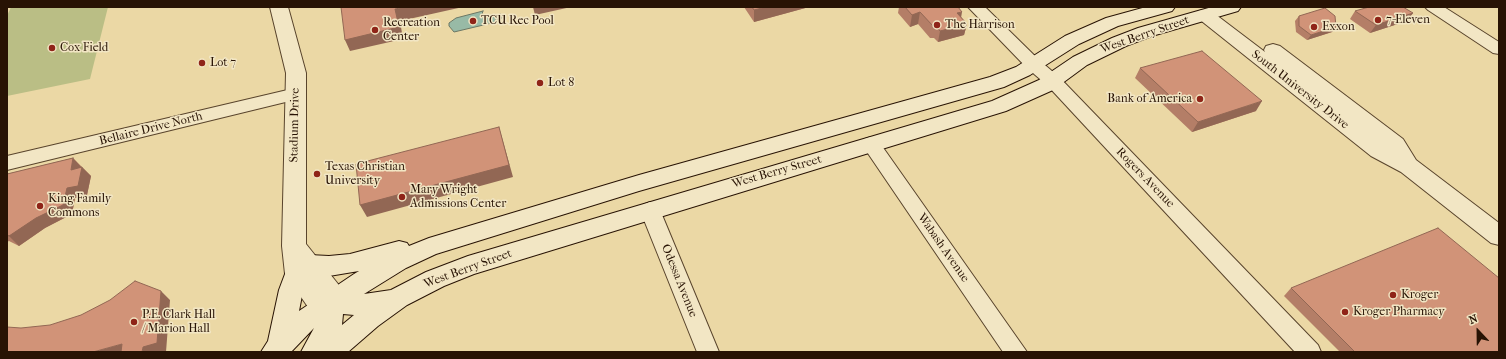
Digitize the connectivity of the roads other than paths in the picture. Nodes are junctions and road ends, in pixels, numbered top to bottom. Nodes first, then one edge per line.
1 (279, 7) edge
2 (976, 7) edge
3 (1166, 7) edge
4 (1433, 7) edge
5 (1214, 9) edge
6 (1103, 27) junction
7 (1499, 49) edge
8 (1033, 64) junction
9 (1053, 81) junction
10 (978, 88) junction
11 (296, 94) junction
12 (847, 125) junction
13 (871, 144) junction
14 (7, 163) edge
15 (746, 181) junction
16 (650, 210) junction
17 (505, 223) junction
18 (1499, 236) edge
19 (303, 269) junction
20 (398, 298) junction
21 (332, 302) junction
22 (277, 348) edge
23 (314, 352) edge
24 (328, 352) edge
25 (708, 352) edge
26 (1016, 352) edge
27 (1310, 352) edge

1 - 11 main road, Stadium Drive
2 - 8 street, Rogers Avenue
3 - 6 main road, West Berry Street
4 - 7 street
5 - 9 main road, West Berry Street
5 - 18 main road, South University Drive
6 - 8 main road, West Berry Street
6 - 9 main road
8 - 9 street, Rogers Avenue
8 - 10 main road, West Berry Street
9 - 13 main road, West Berry Street
9 - 27 street, Rogers Avenue
10 - 12 main road, West Berry Street
10 - 13 main road
11 - 14 street, Bellaire Drive North
11 - 19 main road, Stadium Drive
12 - 15 main road
12 - 17 main road, West Berry Street
13 - 15 main road, West Berry Street
13 - 26 street, Wabash Avenue
15 - 16 main road, West Berry Street
16 - 20 main road, West Berry Street
16 - 25 street, Odessa Avenue
17 - 19 main road
17 - 21 main road, West Berry Street
19 - 21 main road
19 - 22 main road
20 - 21 main road
20 - 24 main road, West Berry Street
21 - 22 main road, West Berry Street
21 - 23 main road

